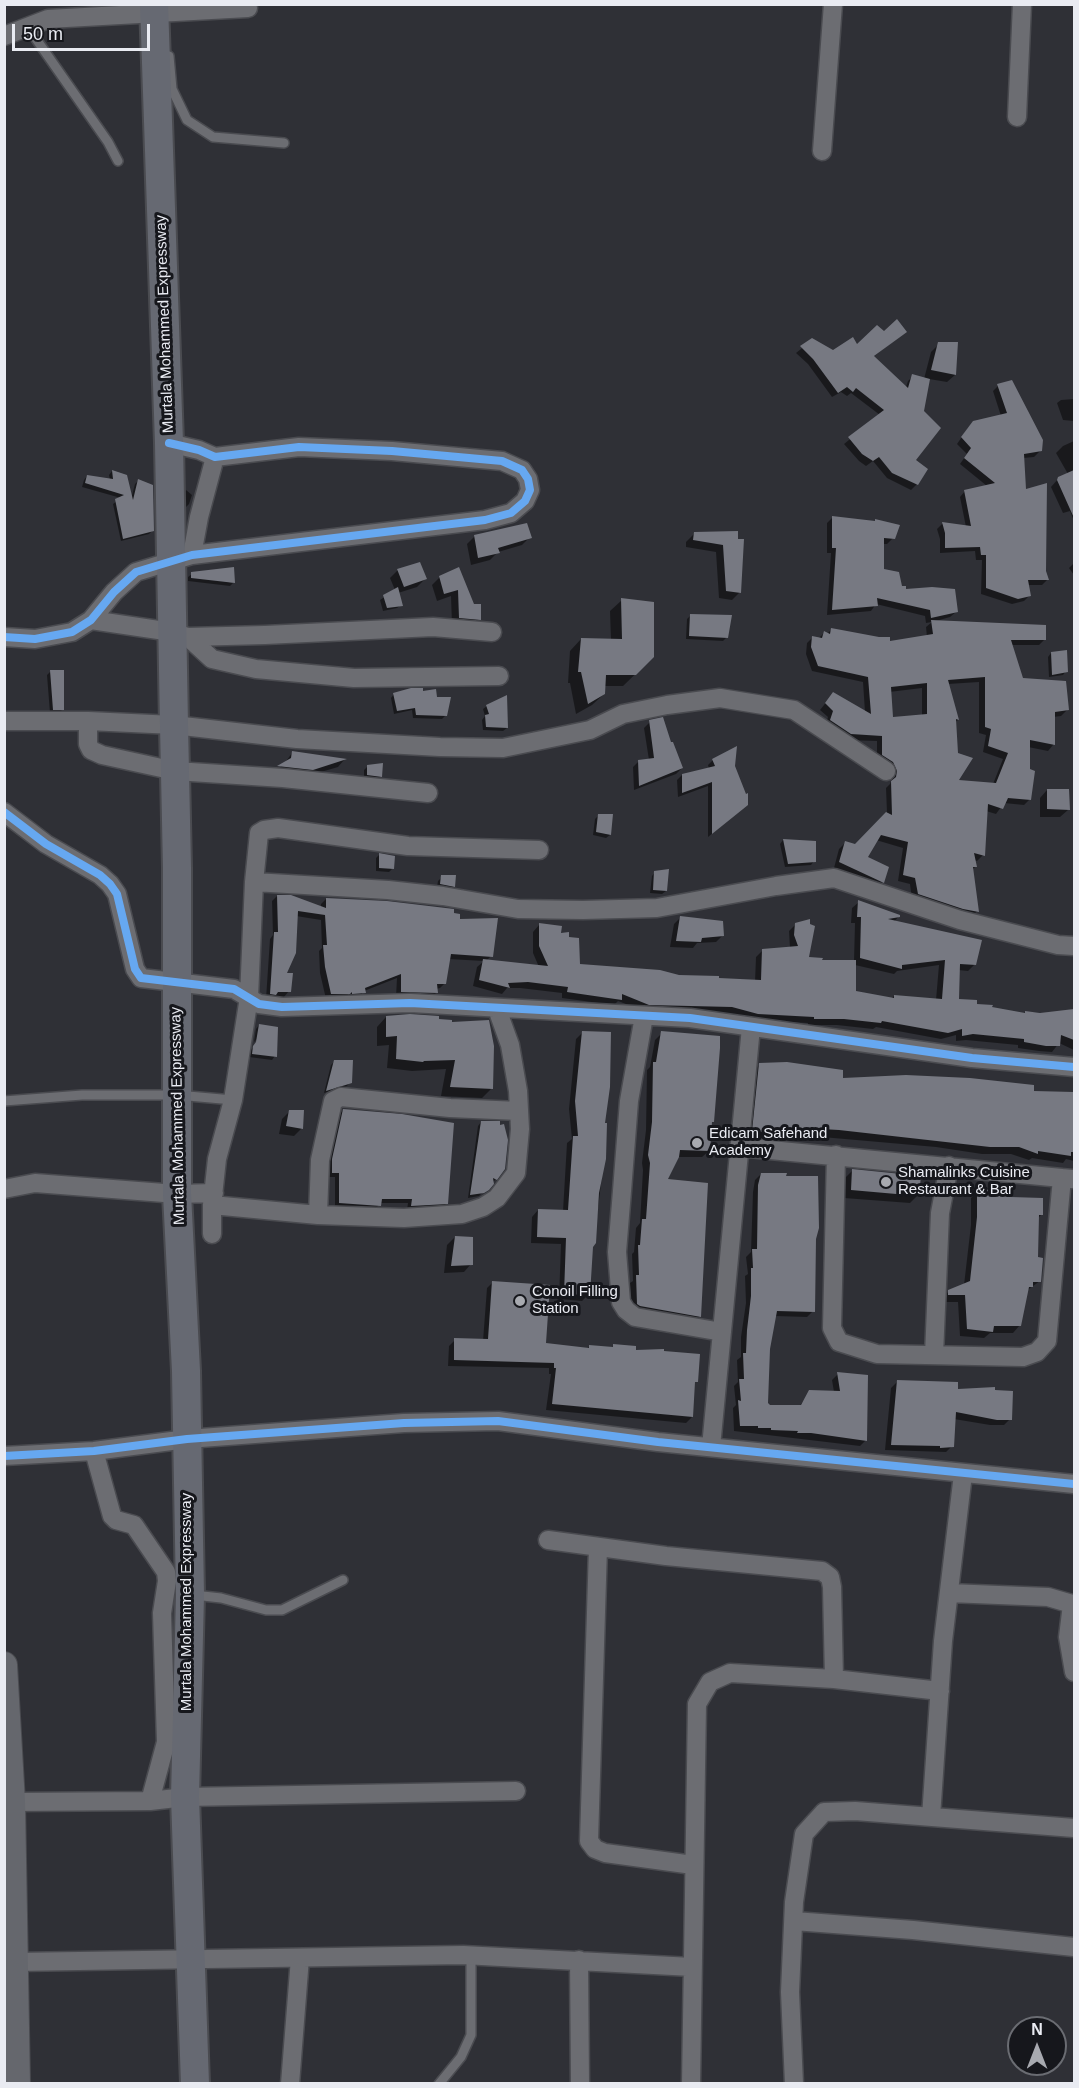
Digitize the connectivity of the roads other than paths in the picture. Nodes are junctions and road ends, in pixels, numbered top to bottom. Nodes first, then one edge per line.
1 (833, 4) edge
2 (1022, 4) edge
3 (248, 8) dead end
4 (50, 12) edge
5 (160, 13) edge
6 (27, 26) junction
7 (4, 36) edge
8 (168, 45) dead end
9 (1017, 117) dead end
10 (284, 143) dead end
11 (822, 151) dead end
12 (118, 161) dead end
13 (169, 443) junction
14 (215, 457) junction
15 (181, 558) junction
16 (91, 620) junction
17 (492, 632) dead end
18 (180, 635) junction
19 (4, 637) edge
20 (499, 676) dead end
21 (4, 721) edge
22 (88, 721) junction
23 (174, 724) junction
24 (175, 771) junction
25 (886, 771) dead end
26 (428, 793) dead end
27 (4, 812) edge
28 (539, 850) dead end
29 (254, 882) junction
30 (1074, 946) edge
31 (177, 982) junction
32 (249, 997) junction
33 (497, 1009) junction
34 (644, 1016) junction
35 (751, 1027) junction
36 (1074, 1066) edge
37 (177, 1095) junction
38 (233, 1100) junction
39 (4, 1101) edge
40 (519, 1111) junction
41 (739, 1148) junction
42 (836, 1155) junction
43 (949, 1166) junction
44 (1068, 1178) edge
45 (4, 1189) edge
46 (177, 1194) junction
47 (213, 1199) junction
48 (318, 1215) junction
49 (212, 1234) dead end
50 (722, 1332) junction
51 (934, 1355) junction
52 (187, 1439) junction
53 (711, 1447) junction
54 (94, 1451) junction
55 (4, 1456) edge
56 (963, 1474) junction
57 (1074, 1484) edge
58 (548, 1540) dead end
59 (598, 1547) junction
60 (343, 1580) dead end
61 (949, 1593) junction
62 (177, 1594) junction
63 (1073, 1604) edge
64 (4, 1665) edge
65 (1074, 1672) edge
66 (834, 1679) junction
67 (940, 1691) junction
68 (516, 1791) dead end
69 (185, 1797) junction
70 (150, 1801) junction
71 (12, 1802) junction
72 (931, 1817) junction
73 (1074, 1828) edge
74 (693, 1865) junction
75 (794, 1921) junction
76 (1074, 1947) edge
77 (471, 1955) junction
78 (191, 1958) junction
79 (300, 1958) junction
80 (579, 1960) junction
81 (15, 1962) junction
82 (692, 1967) junction
83 (18, 2084) edge
84 (195, 2084) edge
85 (290, 2084) edge
86 (439, 2084) edge
87 (580, 2084) edge
88 (691, 2084) edge
89 (794, 2084) edge

1 - 11 street
2 - 9 street
3 - 5 street
4 - 5 street
4 - 6 street
5 - 13 main road, Murtala Mohammed Expressway
6 - 7 street
6 - 12 lane
8 - 10 lane
13 - 14 street
13 - 15 main road, Murtala Mohammed Expressway
14 - 15 street
14 - 15 street
15 - 16 street
15 - 18 main road, Murtala Mohammed Expressway
16 - 18 street
16 - 19 street
17 - 18 street
18 - 20 street
18 - 23 main road, Murtala Mohammed Expressway
21 - 22 street
22 - 23 street
22 - 24 street
23 - 24 main road, Murtala Mohammed Expressway
23 - 25 street
24 - 26 street
24 - 31 main road, Murtala Mohammed Expressway
27 - 31 street
28 - 29 street
29 - 30 street
29 - 32 street
31 - 32 street
31 - 37 main road, Murtala Mohammed Expressway
32 - 33 street
32 - 38 street
33 - 34 street
33 - 40 street
34 - 35 street
34 - 50 street
35 - 36 street
35 - 41 street
37 - 38 lane
37 - 39 lane
37 - 46 main road, Murtala Mohammed Expressway
38 - 47 street
40 - 48 street
40 - 48 street
41 - 42 street
41 - 50 street
42 - 43 street
42 - 51 street
43 - 44 street
43 - 51 street
44 - 51 street
45 - 46 street
46 - 47 street
46 - 52 main road, Murtala Mohammed Expressway
47 - 48 street
47 - 49 street
50 - 53 street
52 - 53 street
52 - 54 street
52 - 62 main road, Murtala Mohammed Expressway
53 - 56 street
54 - 55 street
54 - 62 street
56 - 57 street
56 - 61 street
58 - 59 street
59 - 66 street
59 - 74 street
60 - 62 lane
61 - 63 street
61 - 67 street
62 - 69 main road, Murtala Mohammed Expressway
62 - 70 street
63 - 65 street
64 - 71 main road
66 - 67 street
66 - 74 street
67 - 72 street
68 - 69 street
69 - 70 street
69 - 78 main road, Murtala Mohammed Expressway
70 - 71 street
71 - 81 main road
72 - 73 street
72 - 75 street
74 - 82 street
75 - 76 street
75 - 89 street
77 - 79 street
77 - 80 street
77 - 86 lane
78 - 79 street
78 - 81 street
78 - 84 main road, Murtala Mohammed Expressway
79 - 85 street
80 - 82 street
80 - 87 street
81 - 83 main road
82 - 88 street

